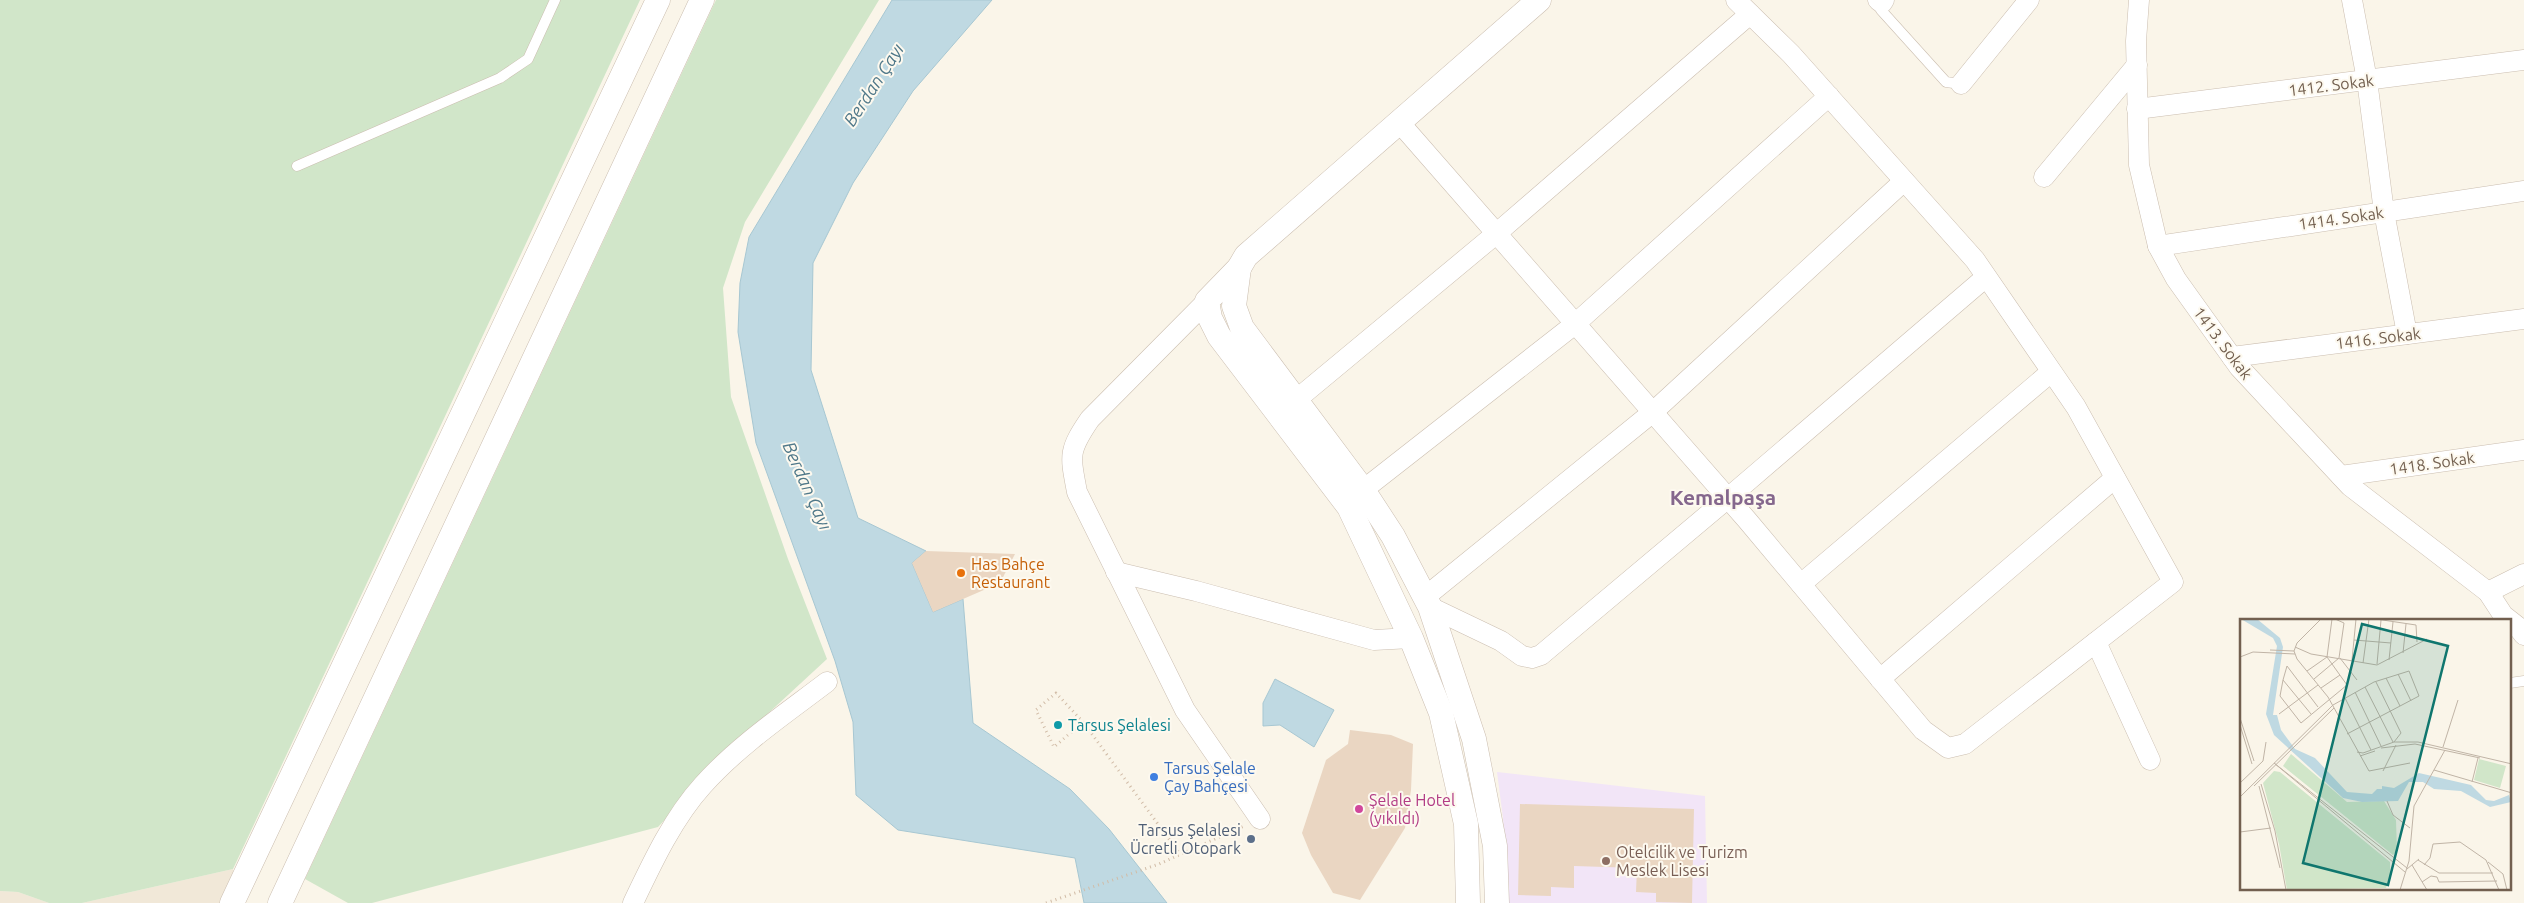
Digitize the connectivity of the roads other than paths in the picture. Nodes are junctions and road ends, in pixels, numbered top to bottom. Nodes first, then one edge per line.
1 (555, 0) edge
2 (658, 0) edge
3 (702, 0) edge
4 (1539, 0) edge
5 (2029, 0) edge
6 (2138, 0) edge
7 (2352, 0) edge
8 (1881, 1) edge
9 (1743, 7) edge
10 (2524, 60) edge
11 (2137, 65) junction
12 (2367, 80) junction
13 (1961, 84) joint
14 (1829, 96) junction
15 (2137, 110) junction
16 (1399, 122) junction
17 (298, 166) dead end
18 (2044, 177) dead end
19 (1904, 181) junction
20 (2524, 191) edge
21 (2384, 212) junction
22 (1497, 234) junction
23 (2158, 246) junction
24 (1239, 268) junction
25 (1986, 277) junction
26 (1207, 301) junction
27 (2524, 319) edge
28 (1575, 324) junction
29 (2407, 334) junction
30 (2232, 357) junction
31 (2051, 372) junction
32 (1296, 400) junction
33 (1653, 412) junction
34 (2524, 450) edge
35 (2341, 476) junction
36 (2115, 478) junction
37 (1363, 490) junction
38 (1728, 498) junction
39 (1116, 572) junction
40 (2524, 574) edge
41 (1801, 584) junction
42 (2488, 592) junction
43 (1428, 602) junction
44 (2507, 619) edge
45 (2512, 622) edge
46 (2524, 635) edge
47 (1411, 638) junction
48 (2096, 642) junction
49 (1880, 678) junction
50 (827, 682) dead end
51 (2150, 760) dead end
52 (1260, 819) road end
53 (232, 903) edge
54 (280, 903) edge
55 (633, 903) edge
56 (1468, 903) edge
57 (1497, 903) edge

1 - 17 lane
2 - 53 street
3 - 54 street
4 - 16 street
5 - 13 street
6 - 11 street, 1413. Sokak
7 - 12 street
8 - 13 lane
9 - 14 street
9 - 22 street
10 - 12 street, 1412. Sokak
11 - 15 street, 1413. Sokak
11 - 18 street
12 - 15 street, 1412. Sokak
12 - 21 street
14 - 19 street
14 - 28 street
15 - 23 street, 1413. Sokak
16 - 22 street
16 - 24 street
19 - 25 street
19 - 33 street
20 - 21 street, 1414. Sokak
21 - 23 street, 1414. Sokak
21 - 29 street
22 - 28 street
22 - 32 street
23 - 30 street, 1413. Sokak
24 - 26 street
24 - 32 street
25 - 31 street
25 - 38 street
26 - 39 street
26 - 47 street
27 - 29 street, 1416. Sokak
28 - 33 street
28 - 37 street
29 - 30 street, 1416. Sokak
30 - 35 street, 1413. Sokak
31 - 36 street
31 - 41 street
32 - 37 street
33 - 38 street
33 - 43 street
34 - 35 street, 1418. Sokak
35 - 42 street, 1413. Sokak
36 - 48 street
36 - 49 street
37 - 43 street
38 - 41 street
38 - 43 street
39 - 47 street
39 - 52 street
40 - 42 street
41 - 49 street
42 - 44 street
43 - 57 street
45 - 46 street
47 - 56 street
48 - 49 street
48 - 51 street
50 - 55 street

